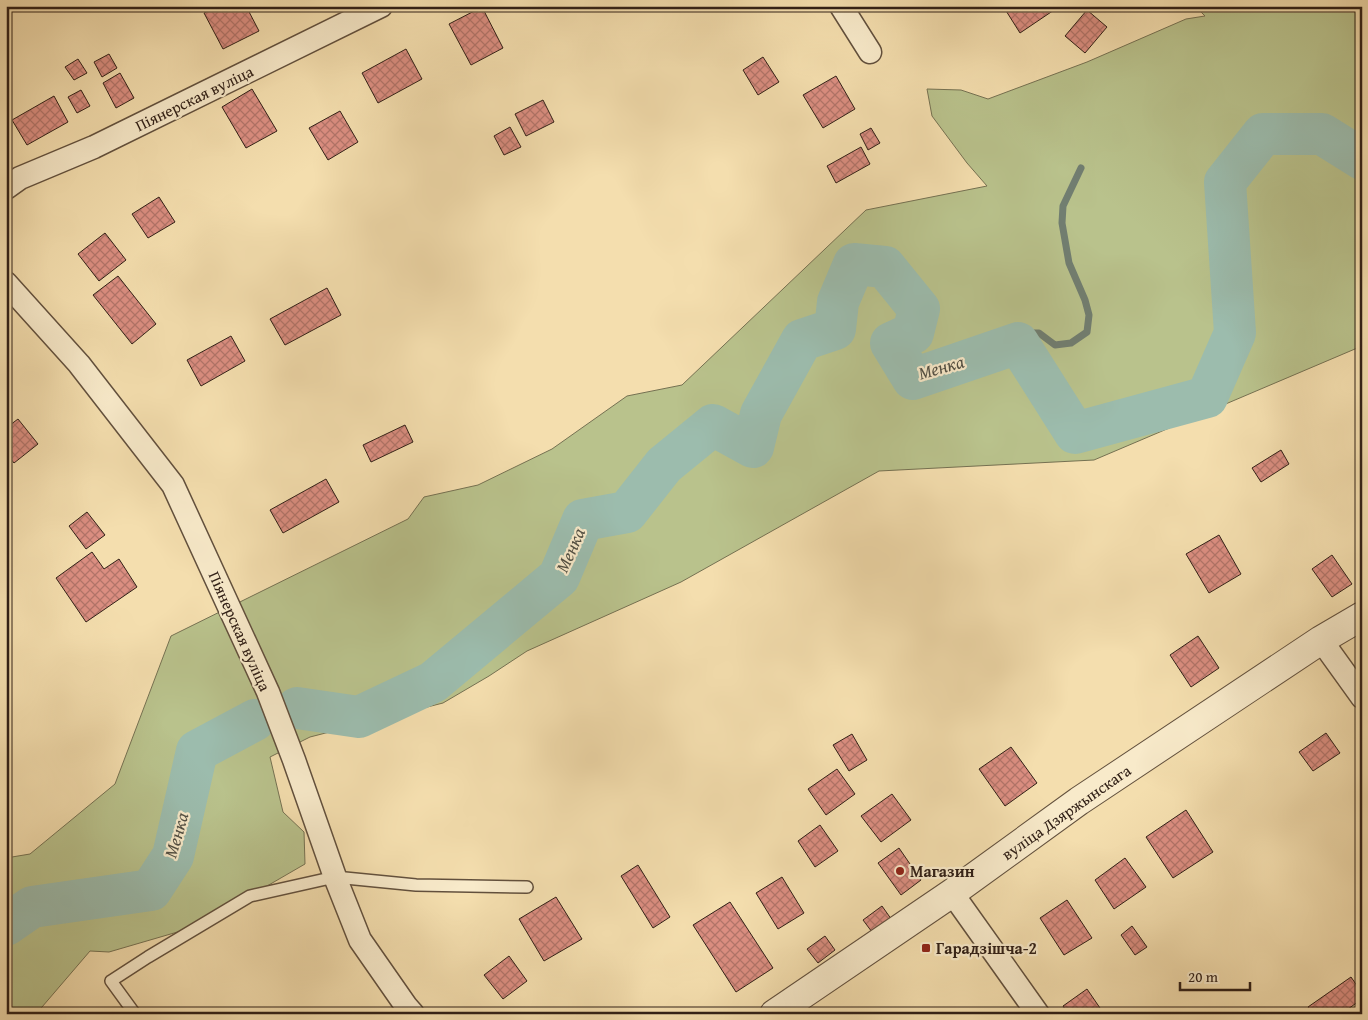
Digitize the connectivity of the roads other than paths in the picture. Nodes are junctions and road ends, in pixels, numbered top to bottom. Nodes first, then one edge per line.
1 (381, 6) edge
2 (842, 6) edge
3 (870, 52) dead end
4 (6, 188) edge
5 (6, 283) edge
6 (1362, 616) edge
7 (1321, 640) junction
8 (1362, 697) edge
9 (335, 877) junction
10 (527, 887) dead end
11 (952, 892) junction
12 (135, 1014) edge
13 (413, 1014) edge
14 (774, 1014) edge
15 (1038, 1014) edge

1 - 4 street, Піянерская вуліца
2 - 3 street
5 - 9 street, Піянерская вуліца
6 - 7 street, вуліца Дзяржынскага
7 - 8 street
7 - 11 street, вуліца Дзяржынскага
9 - 10 lane
9 - 12 lane
9 - 13 street, Піянерская вуліца
11 - 14 street, вуліца Дзяржынскага
11 - 15 street

